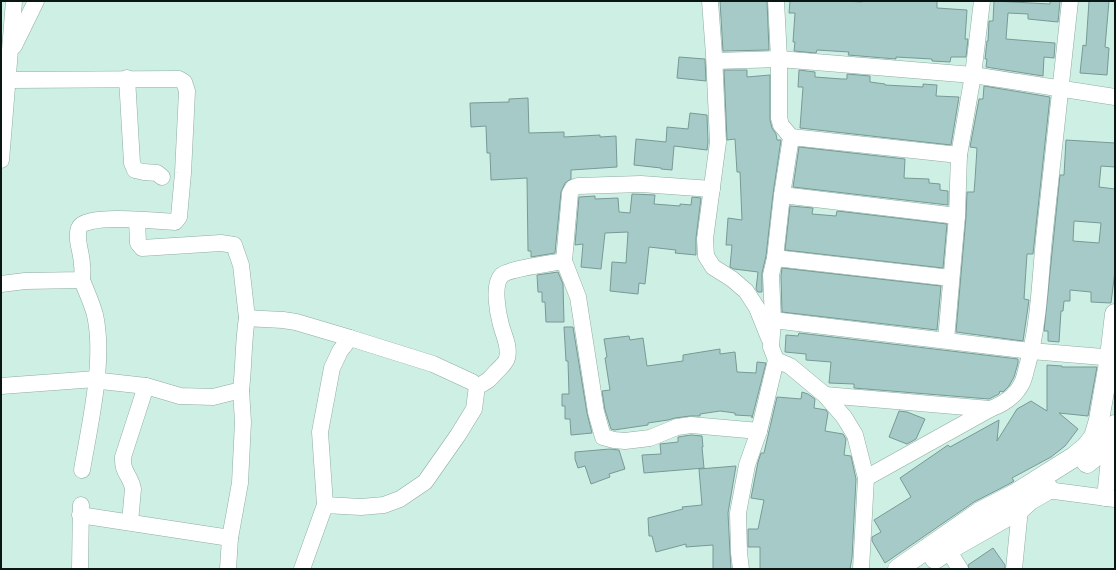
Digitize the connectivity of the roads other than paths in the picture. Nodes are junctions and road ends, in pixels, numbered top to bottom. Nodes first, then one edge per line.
1 (14, 1) edge
2 (36, 1) edge
3 (710, 1) edge
4 (776, 1) edge
5 (982, 1) edge
6 (1070, 1) edge
7 (10, 54) junction
8 (779, 60) junction
9 (715, 61) junction
10 (973, 75) junction
11 (127, 78) junction
12 (8, 80) junction
13 (1061, 88) junction
14 (1115, 97) edge
15 (791, 137) junction
16 (959, 154) junction
17 (1, 160) edge
18 (162, 178) dead end
19 (712, 189) junction
20 (782, 195) junction
21 (957, 216) junction
22 (137, 220) junction
23 (775, 258) junction
24 (564, 261) junction
25 (951, 278) junction
26 (82, 280) junction
27 (1, 284) edge
28 (1115, 314) edge
29 (247, 318) junction
30 (773, 320) junction
31 (350, 338) junction
32 (946, 340) junction
33 (1031, 351) junction
34 (774, 354) junction
35 (1113, 358) edge
36 (96, 379) junction
37 (482, 384) junction
38 (1, 386) edge
39 (146, 386) junction
40 (241, 390) junction
41 (825, 394) junction
42 (990, 409) junction
43 (758, 431) junction
44 (1113, 432) edge
45 (82, 470) dead end
46 (866, 478) junction
47 (1047, 490) junction
48 (1110, 499) edge
49 (1018, 501) junction
50 (325, 505) junction
51 (130, 522) junction
52 (230, 538) junction
53 (948, 550) junction
54 (80, 569) edge
55 (228, 569) edge
56 (302, 569) edge
57 (741, 569) edge
58 (861, 569) edge
59 (898, 569) edge
60 (921, 569) edge
61 (960, 569) edge
62 (1014, 569) edge

1 - 7 street
2 - 7 street
3 - 9 street
4 - 8 street
5 - 10 street
6 - 13 street
7 - 12 street
8 - 9 street
8 - 10 street
8 - 15 street
9 - 19 street
10 - 13 street
10 - 16 street
11 - 12 street
11 - 18 street
11 - 22 street
12 - 17 street
13 - 14 street
13 - 33 street
15 - 16 street
15 - 20 street
16 - 21 street
19 - 24 street
19 - 34 street
20 - 21 street
20 - 23 street
21 - 25 street
22 - 26 street
22 - 29 street
23 - 25 street
23 - 30 street
24 - 37 street
24 - 43 street
25 - 32 street
26 - 27 street
26 - 36 street
28 - 35 street
29 - 31 street
29 - 40 street
30 - 32 street
30 - 34 street
31 - 37 street
31 - 50 street
32 - 33 street
33 - 35 street
33 - 42 street
34 - 41 street
34 - 43 street
35 - 49 street
36 - 38 street
36 - 39 street
36 - 45 street
37 - 50 street
39 - 40 street
39 - 51 street
40 - 52 street
41 - 42 street
41 - 46 street
42 - 46 street
43 - 57 street
44 - 47 street
44 - 48 street
46 - 58 street
47 - 48 street
47 - 49 street
49 - 53 street
49 - 59 street
49 - 62 street
50 - 56 street
51 - 52 street
51 - 54 street
52 - 55 street
53 - 60 street
53 - 61 street

